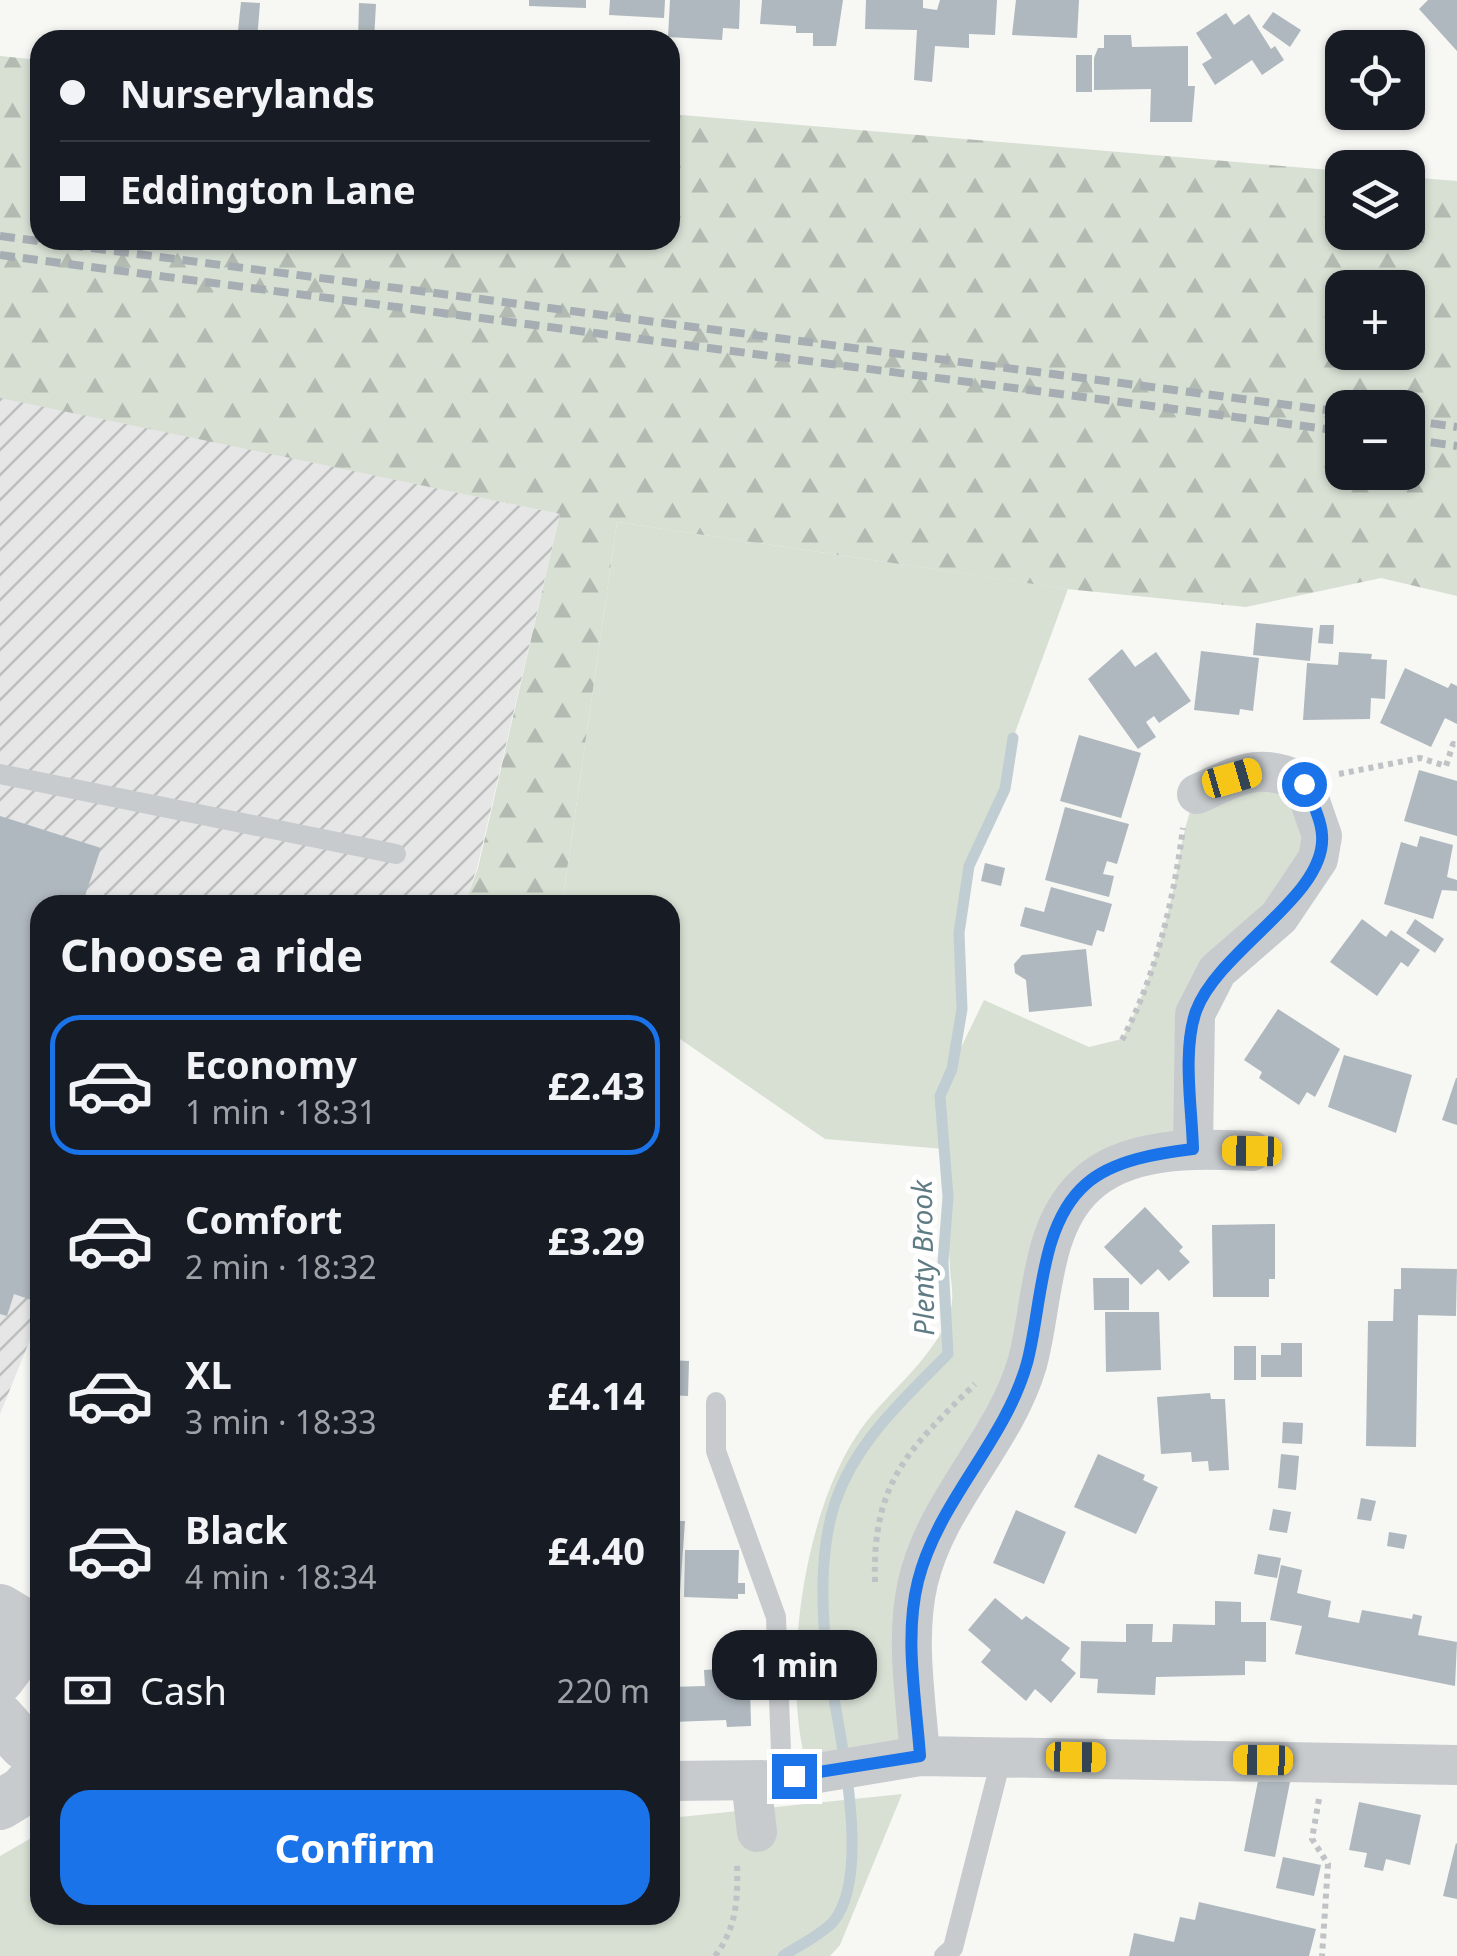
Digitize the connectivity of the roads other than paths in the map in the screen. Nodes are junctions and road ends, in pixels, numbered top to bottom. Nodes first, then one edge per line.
1 (0, 774) edge
2 (1197, 794) road end
3 (396, 854) dead end
4 (1193, 1149) junction
5 (1252, 1151) dead end
6 (716, 1402) dead end
7 (0, 1609) edge
8 (30, 1627) edge
9 (30, 1648) edge
10 (0, 1678) edge
11 (0, 1718) edge
12 (30, 1746) edge
13 (920, 1756) junction
14 (1002, 1756) junction
15 (1457, 1765) edge
16 (766, 1780) junction
17 (680, 1781) edge
18 (30, 1783) edge
19 (0, 1805) edge
20 (758, 1832) road end
21 (944, 1956) edge

1 - 3 lane
2 - 4 street
4 - 5 street
4 - 13 street
6 - 16 lane
7 - 8 street
9 - 10 street
11 - 12 street
13 - 14 street
13 - 16 street
14 - 15 street
14 - 21 lane
16 - 17 street
16 - 20 street
18 - 19 street

